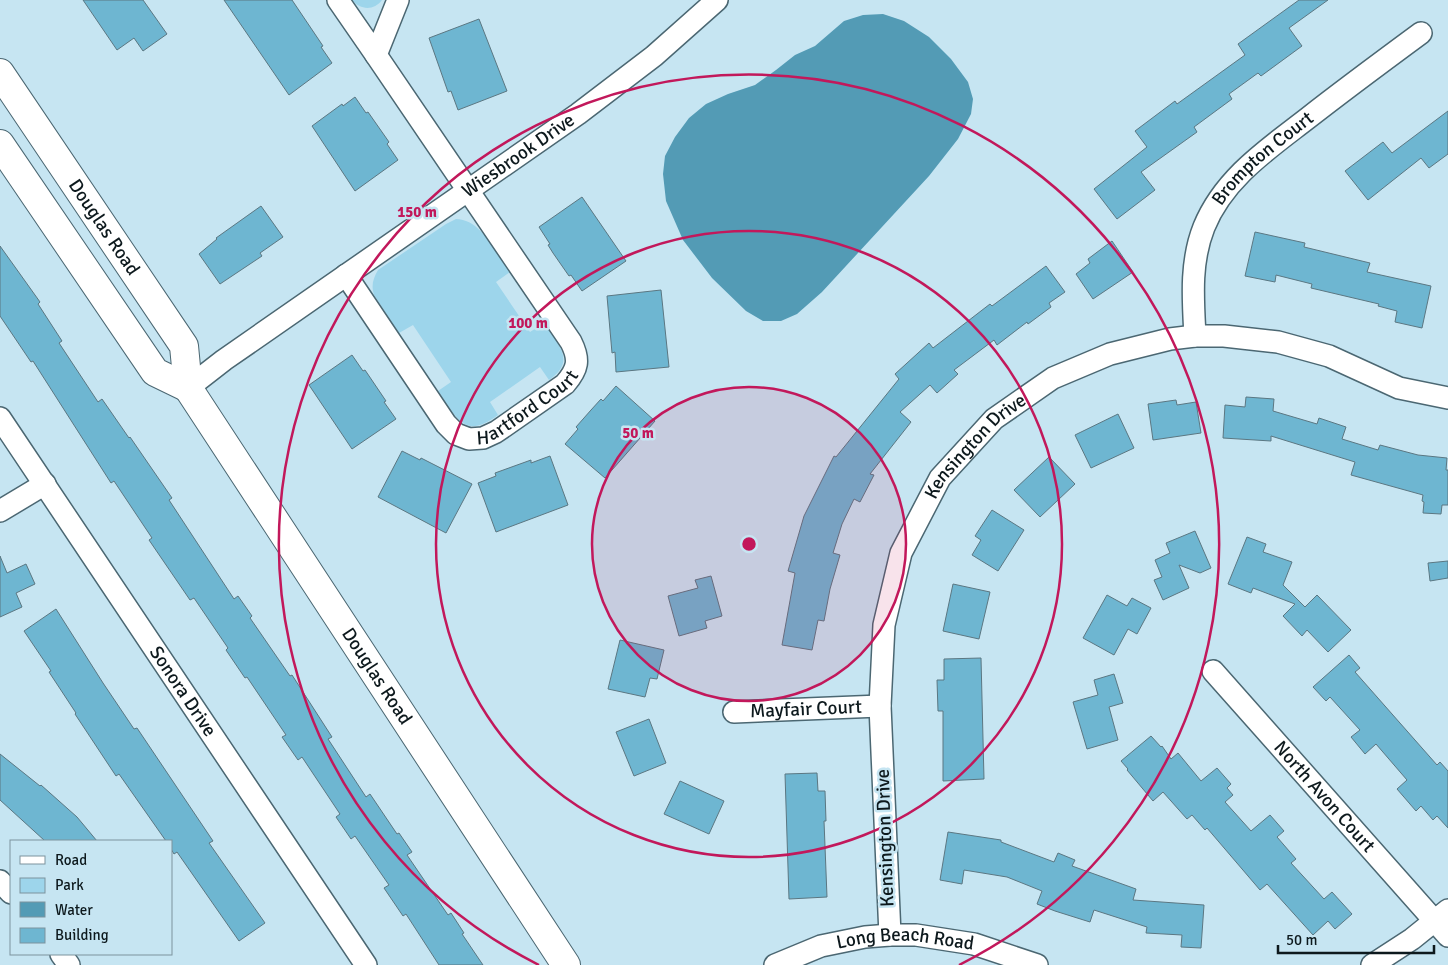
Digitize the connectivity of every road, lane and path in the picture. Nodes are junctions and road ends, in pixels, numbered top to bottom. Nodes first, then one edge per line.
1 (338, 0) edge
2 (398, 0) edge
3 (717, 0) edge
4 (1421, 33) dead end
5 (376, 55) junction
6 (0, 73) edge
7 (0, 144) edge
8 (467, 191) junction
9 (346, 275) junction
10 (1195, 336) junction
11 (188, 388) junction
12 (1448, 398) edge
13 (0, 418) edge
14 (45, 484) junction
15 (0, 511) edge
16 (1213, 671) dead end
17 (880, 706) junction
18 (734, 712) dead end
19 (0, 881) edge
20 (10, 891) edge
21 (1444, 922) edge
22 (890, 934) junction
23 (366, 965) edge
24 (566, 965) edge
25 (775, 965) edge
26 (1037, 965) edge
27 (1372, 965) edge

1 - 5 street, Hartford Court
2 - 5 street
3 - 8 street, Wiesbrook Drive
4 - 10 street, Brompton Court
5 - 8 street, Hartford Court
6 - 11 street, Douglas Road
7 - 11 street, Douglas Road
8 - 9 street, Wiesbrook Drive
8 - 9 street, Hartford Court
9 - 11 street, Wiesbrook Drive
10 - 12 street, Kensington Drive
10 - 17 street, Kensington Drive
11 - 24 street, Douglas Road
13 - 14 street, Sonora Drive
14 - 15 street
14 - 23 street, Sonora Drive
16 - 21 street, North Avon Court
17 - 18 street, Mayfair Court
17 - 22 street, Kensington Drive
19 - 20 street
21 - 27 street
22 - 25 street, Long Beach Road
22 - 26 street, Long Beach Road

